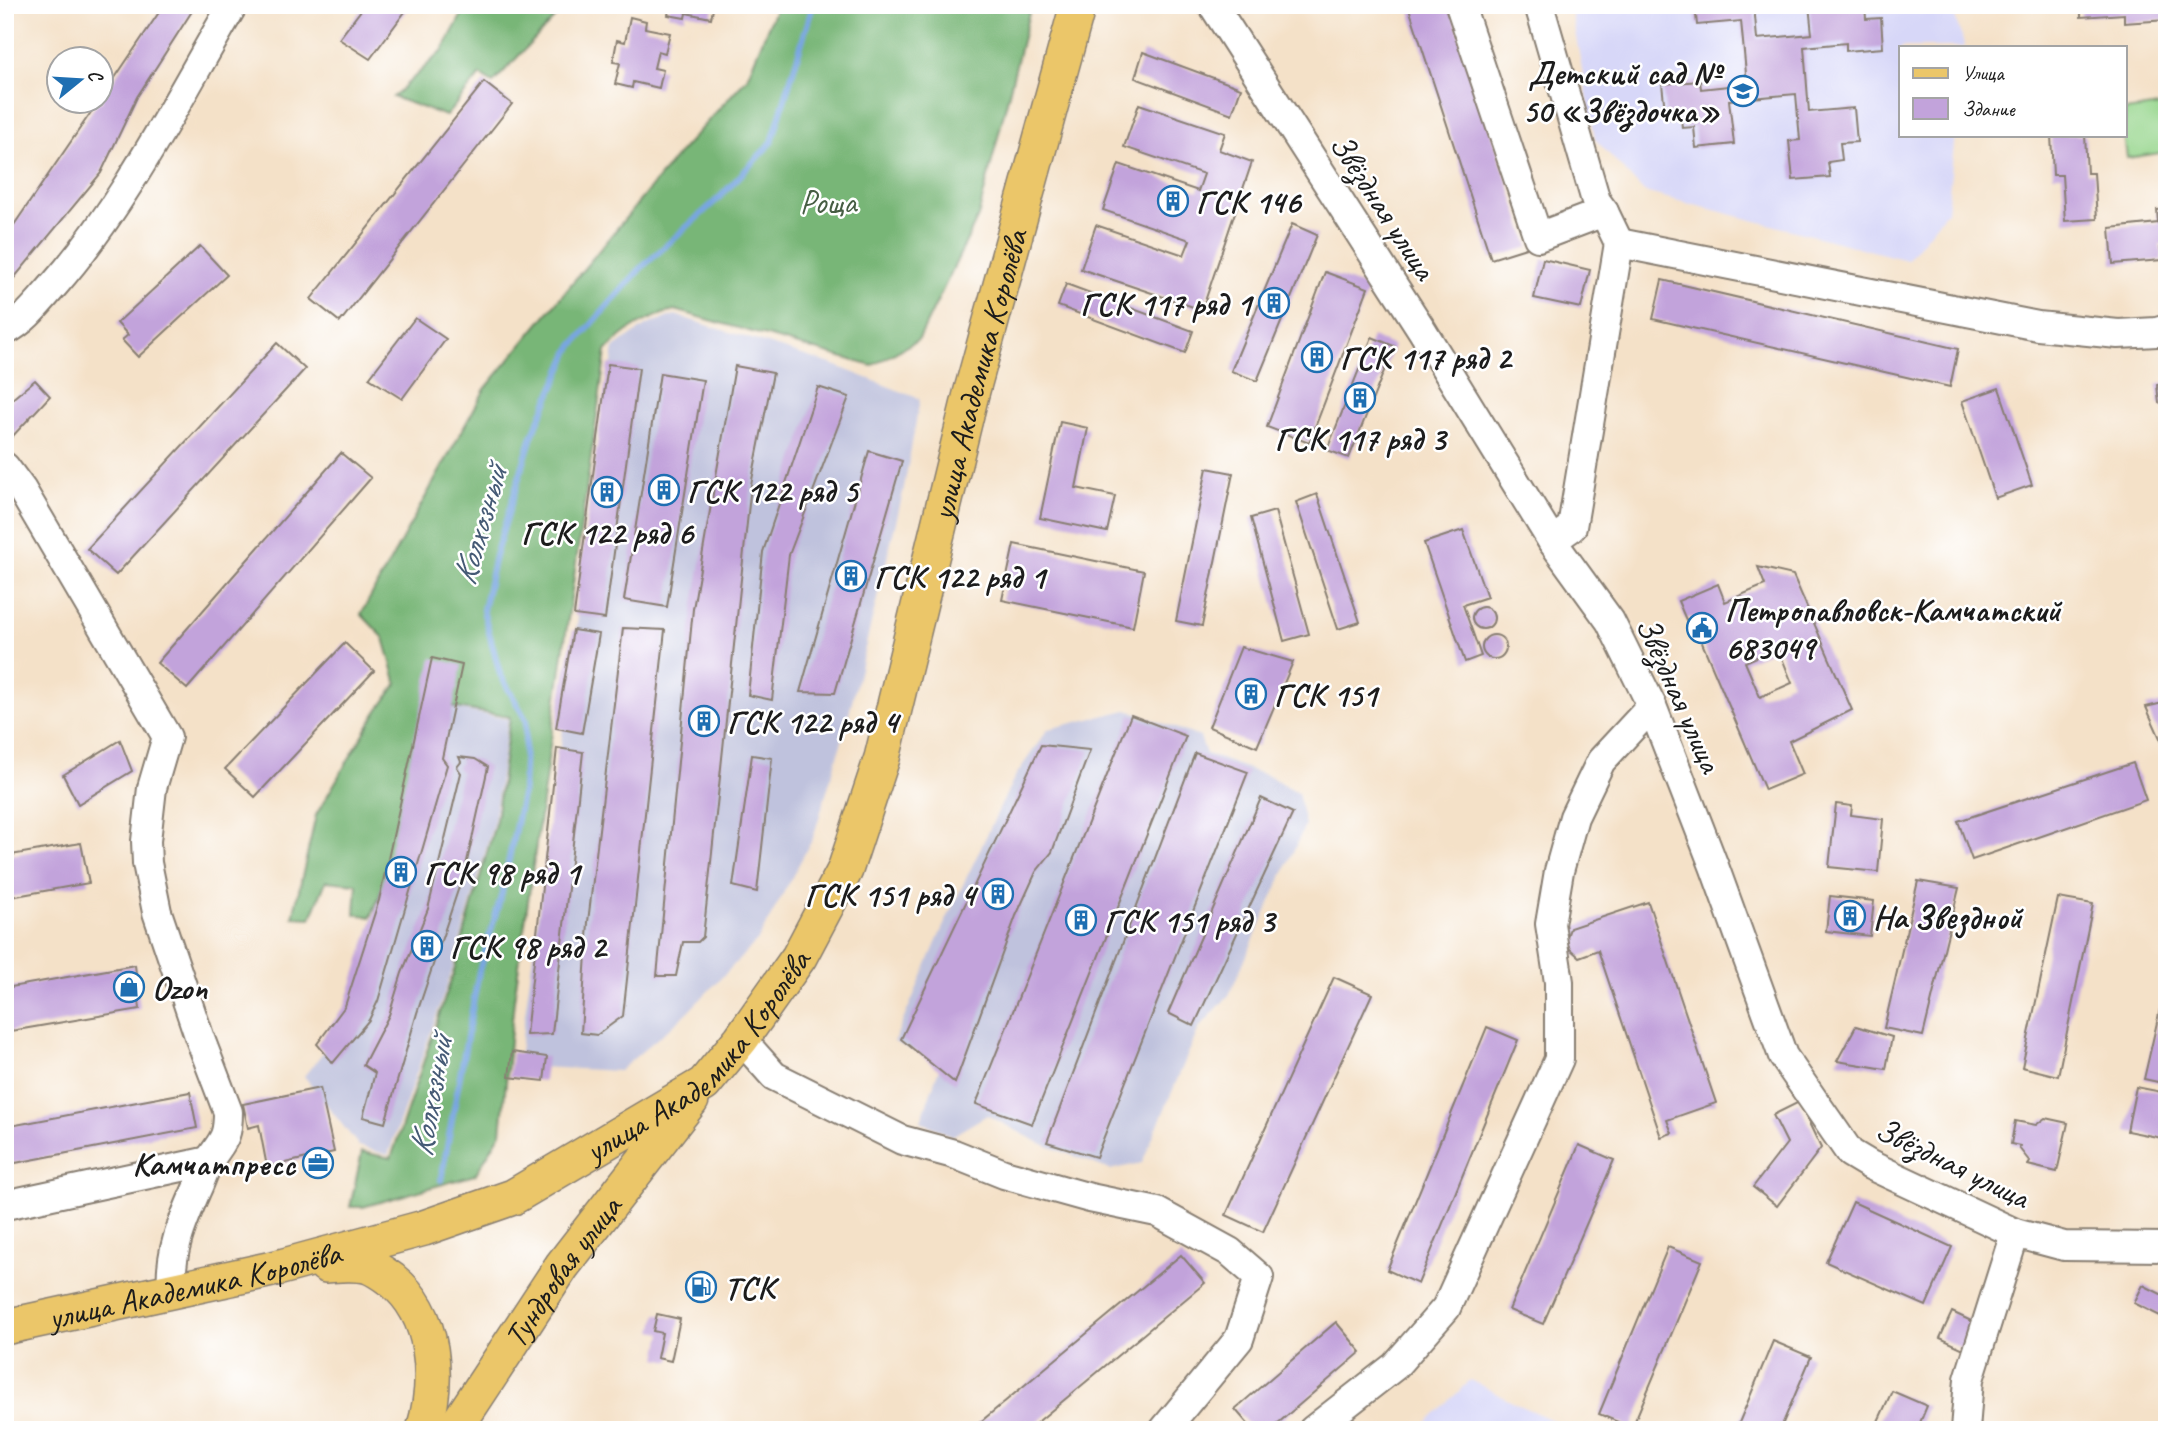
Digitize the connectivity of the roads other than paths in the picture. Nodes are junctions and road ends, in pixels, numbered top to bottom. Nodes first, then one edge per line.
1 (233, 5) edge
2 (1078, 5) edge
3 (1213, 5) edge
4 (1460, 5) edge
5 (1539, 5) edge
6 (1604, 212) junction
7 (1619, 243) junction
8 (2167, 329) edge
9 (5, 331) edge
10 (5, 467) edge
11 (1552, 541) junction
12 (1652, 706) junction
13 (741, 1039) junction
14 (704, 1084) junction
15 (209, 1161) junction
16 (5, 1205) edge
17 (2015, 1233) junction
18 (2167, 1247) edge
19 (277, 1268) junction
20 (172, 1289) junction
21 (55, 1316) junction
22 (5, 1327) edge
23 (5, 1346) edge
24 (424, 1430) edge
25 (454, 1430) edge
26 (1164, 1430) edge
27 (1313, 1430) edge
28 (1965, 1430) edge

1 - 9 street
2 - 13 main road, улица Академика Королёва
3 - 11 street, Звёздная улица
4 - 6 street
5 - 6 street
6 - 7 street
7 - 8 street
7 - 11 street
10 - 15 street
11 - 12 street, Звёздная улица
12 - 17 street, Звёздная улица
12 - 27 street
13 - 14 main road, улица Академика Королёва
13 - 26 street
14 - 19 main road, улица Академика Королёва
14 - 25 main road, Тундровая улица
15 - 16 street
15 - 20 street
17 - 18 street, Звёздная улица
17 - 28 street
19 - 20 main road, улица Академика Королёва
19 - 24 main road
20 - 21 main road, улица Академика Королёва
21 - 22 main road, улица Академика Королёва
21 - 23 main road

